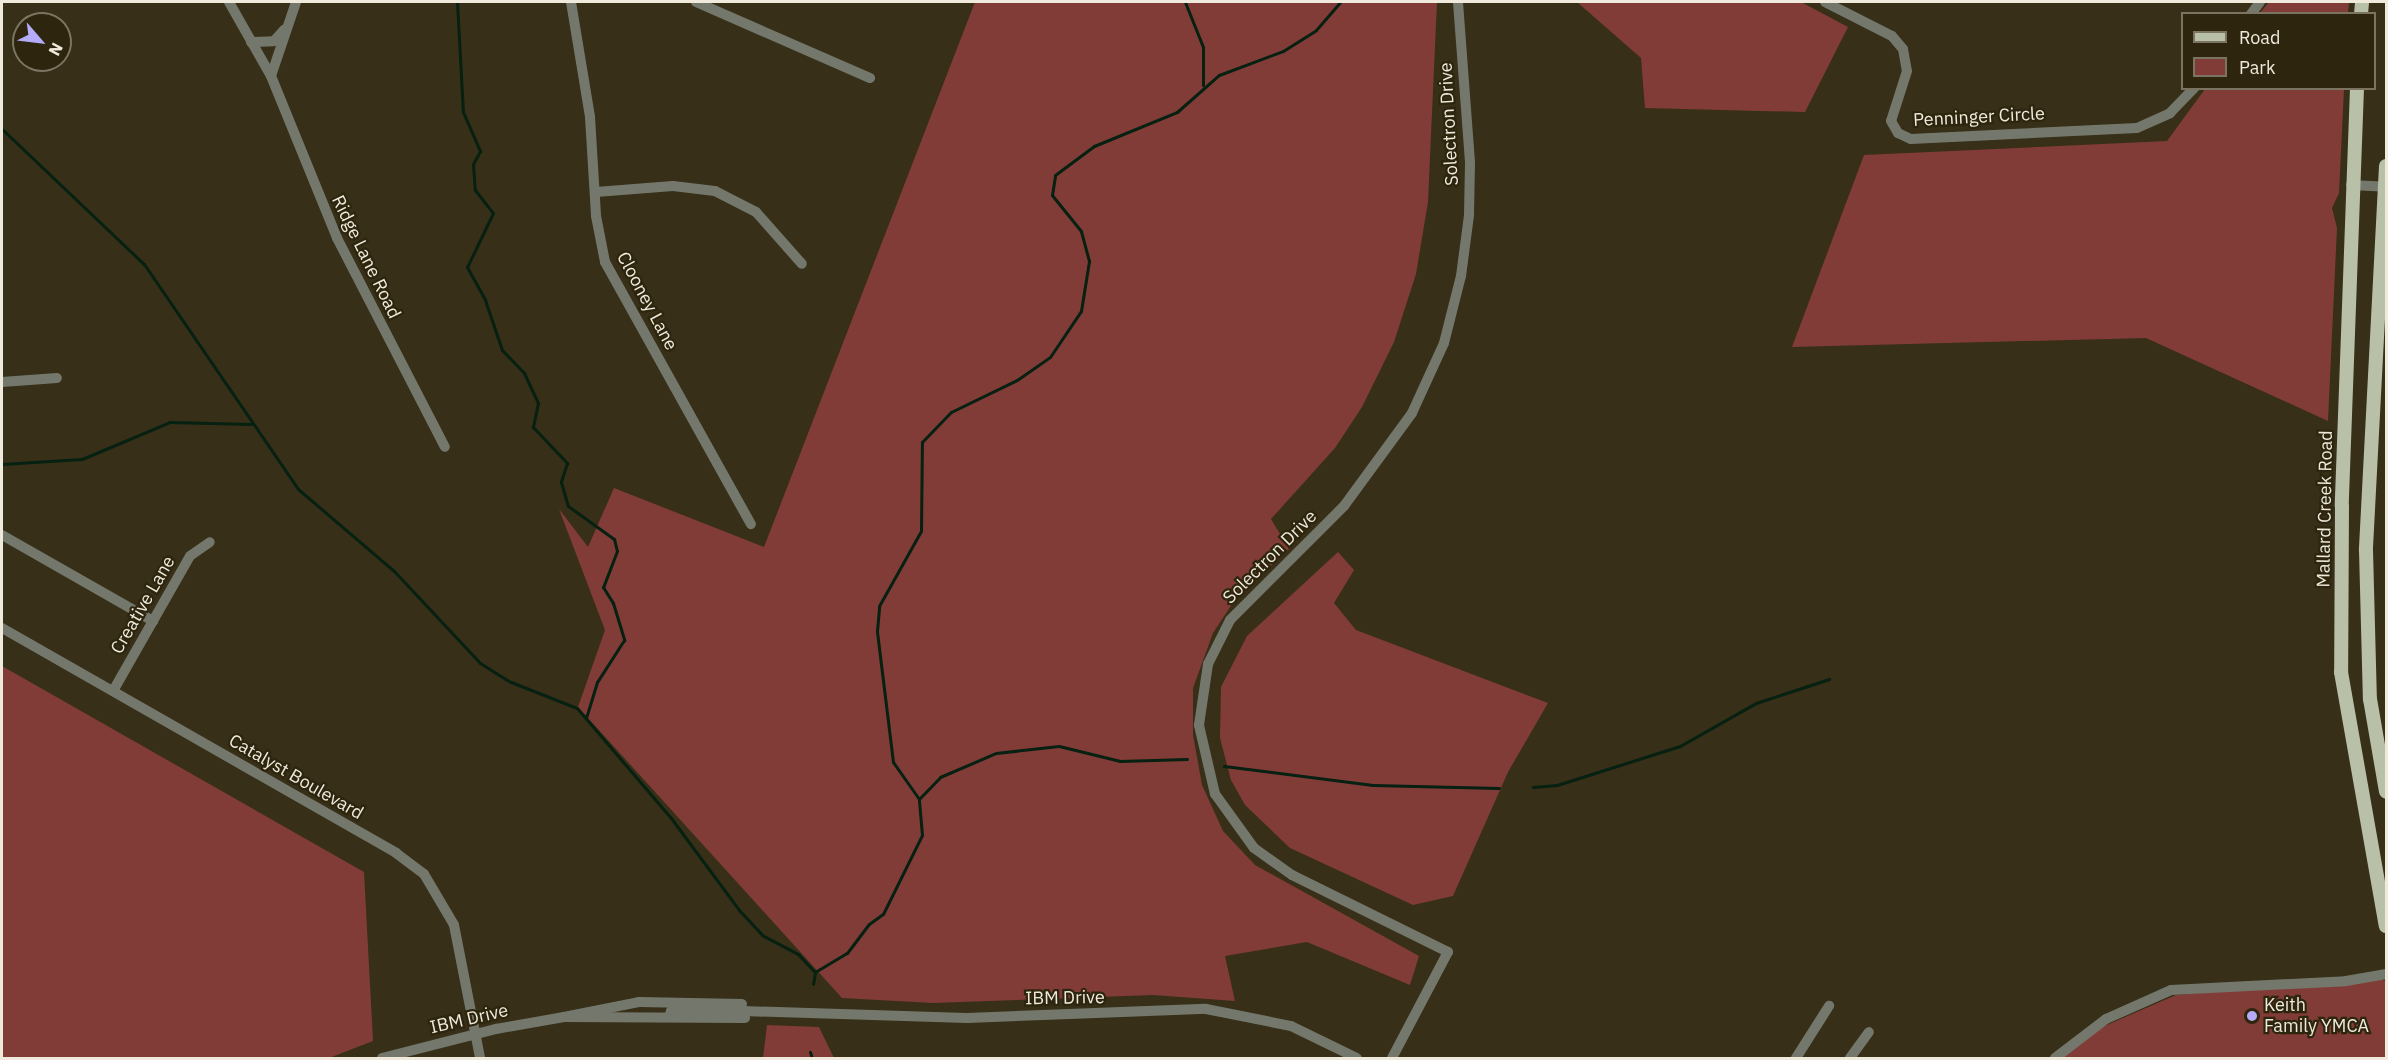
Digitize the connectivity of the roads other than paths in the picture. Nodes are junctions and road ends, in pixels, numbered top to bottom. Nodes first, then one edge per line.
1 (229, 2) edge
2 (296, 2) edge
3 (571, 2) edge
4 (696, 2) edge
5 (1458, 2) edge
6 (1825, 2) edge
7 (287, 26) junction
8 (251, 42) junction
9 (271, 76) junction
10 (870, 78) dead end
11 (2192, 90) edge
12 (2357, 90) edge
13 (2386, 166) edge
14 (2351, 185) junction
15 (2386, 187) edge
16 (596, 192) junction
17 (802, 264) dead end
18 (57, 378) dead end
19 (2, 382) edge
20 (445, 447) dead end
21 (752, 524) dead end
22 (2, 536) edge
23 (210, 542) dead end
24 (153, 621) junction
25 (2, 628) edge
26 (113, 692) junction
27 (2382, 754) edge
28 (2386, 792) edge
29 (2386, 926) edge
30 (2386, 974) edge
31 (1829, 1006) dead end
32 (765, 1012) junction
33 (564, 1017) junction
34 (1869, 1032) dead end
35 (475, 1034) junction
36 (382, 1059) edge
37 (480, 1059) edge
38 (1357, 1059) edge
39 (1392, 1059) edge
40 (1796, 1059) edge
41 (1850, 1059) edge
42 (2055, 1059) edge

1 - 8 street, Ridge Lane Road
2 - 7 street
3 - 16 street, Clooney Lane
4 - 10 street
5 - 39 street, Solectron Drive
6 - 11 street, Penninger Circle
7 - 8 street
7 - 9 street
8 - 9 street, Ridge Lane Road
9 - 20 street, Ridge Lane Road
12 - 14 main road, Mallard Creek Road
13 - 15 main road
14 - 15 street
14 - 29 main road, Mallard Creek Road
15 - 27 main road
16 - 17 street
16 - 21 street, Clooney Lane
18 - 19 street
22 - 24 street
23 - 24 street, Creative Lane
24 - 26 street, Creative Lane
25 - 26 street, Catalyst Boulevard
26 - 35 street, Catalyst Boulevard
27 - 28 main road
30 - 42 street
31 - 40 street
32 - 33 street, IBM Drive
32 - 33 street, IBM Drive
32 - 38 street, IBM Drive
33 - 35 street, IBM Drive
34 - 41 street
35 - 36 street, IBM Drive
35 - 37 street, Catalyst Boulevard

